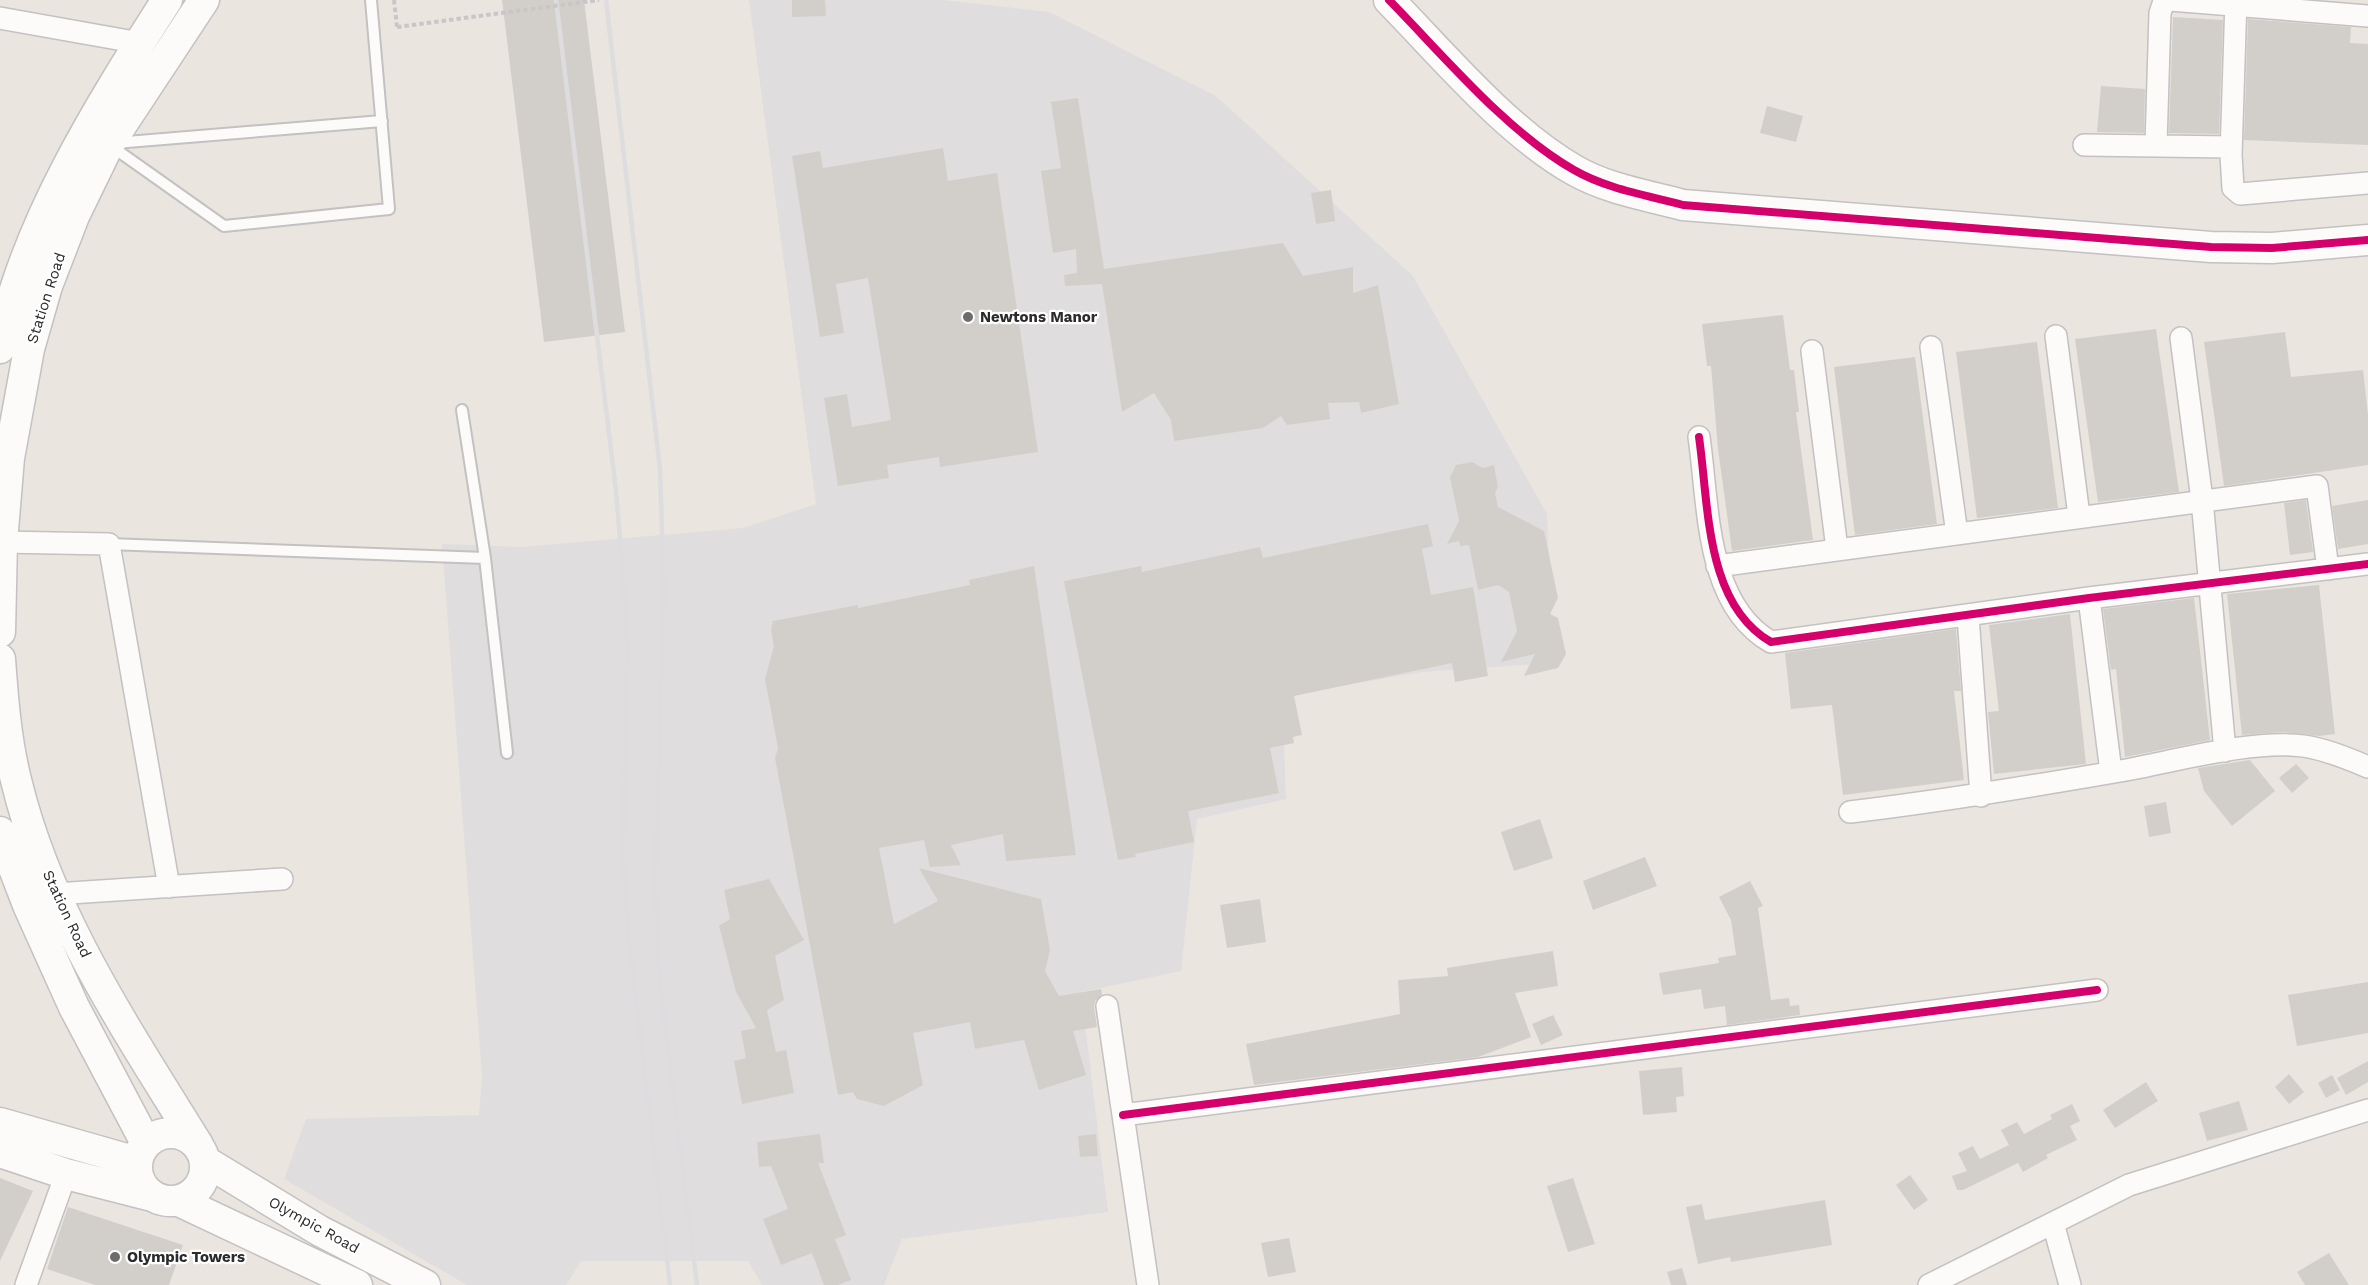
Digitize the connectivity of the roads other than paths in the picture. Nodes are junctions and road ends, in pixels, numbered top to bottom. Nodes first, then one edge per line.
1 (167, 0) edge
2 (204, 0) edge
3 (371, 0) edge
4 (1389, 0) edge
5 (2236, 2) edge
6 (2368, 16) edge
7 (0, 18) edge
8 (140, 43) junction
9 (382, 121) junction
10 (109, 144) junction
11 (2085, 145) dead end
12 (2156, 145) junction
13 (2231, 147) junction
14 (2368, 183) edge
15 (2368, 240) edge
16 (2056, 336) dead end
17 (2181, 338) dead end
18 (1931, 347) dead end
19 (0, 348) edge
20 (1812, 351) dead end
21 (462, 410) dead end
22 (1699, 437) dead end
23 (2202, 500) junction
24 (2079, 516) junction
25 (1957, 534) junction
26 (1, 542) edge
27 (109, 544) junction
28 (1837, 549) junction
29 (485, 558) junction
30 (2368, 564) edge
31 (1717, 566) junction
32 (2328, 569) junction
33 (2210, 584) junction
34 (2089, 598) junction
35 (1968, 616) junction
36 (0, 632) edge
37 (0, 659) edge
38 (2225, 751) junction
39 (507, 753) dead end
40 (2368, 767) edge
41 (2111, 772) junction
42 (1981, 796) junction
43 (1850, 813) dead end
44 (0, 832) edge
45 (282, 879) dead end
46 (169, 886) junction
47 (55, 894) junction
48 (2097, 990) dead end
49 (1107, 1006) dead end
50 (2368, 1110) edge
51 (1123, 1115) junction
52 (0, 1123) edge
53 (0, 1152) edge
54 (141, 1153) junction
55 (202, 1153) junction
56 (66, 1174) junction
57 (166, 1198) junction
58 (2054, 1223) junction
59 (26, 1285) edge
60 (357, 1285) edge
61 (425, 1285) edge
62 (1148, 1285) edge
63 (1929, 1285) edge
64 (2070, 1285) edge

1 - 8 street, Station Road
2 - 10 street, Station Road
3 - 9 lane
4 - 15 street
5 - 6 street
5 - 12 street
5 - 13 street
7 - 8 street
8 - 19 street, Station Road
9 - 10 lane
9 - 10 lane
10 - 26 street, Station Road
11 - 12 street
12 - 13 street
13 - 14 street
16 - 24 street
17 - 23 street
18 - 25 street
20 - 28 street
21 - 29 lane
22 - 31 street
23 - 24 street
23 - 32 street
23 - 33 street
24 - 25 street
25 - 28 street
26 - 27 street
26 - 36 street, Station Road
27 - 29 lane
27 - 46 street
28 - 31 street
29 - 39 lane
30 - 32 street
31 - 35 street
32 - 33 street
33 - 34 street
33 - 38 street
34 - 35 street
34 - 41 street
35 - 42 street
37 - 47 street, Station Road
38 - 40 street
38 - 41 street
41 - 42 street
42 - 43 street
44 - 54 street, Station Road
45 - 46 street
46 - 47 street
47 - 55 street, Station Road
48 - 51 street
49 - 51 street
50 - 58 street
51 - 62 street
52 - 54 street
53 - 56 street
54 - 55 street
54 - 57 street
55 - 57 street
55 - 61 street, Olympic Road
56 - 57 street
56 - 59 street
57 - 60 street
58 - 63 street
58 - 64 street

